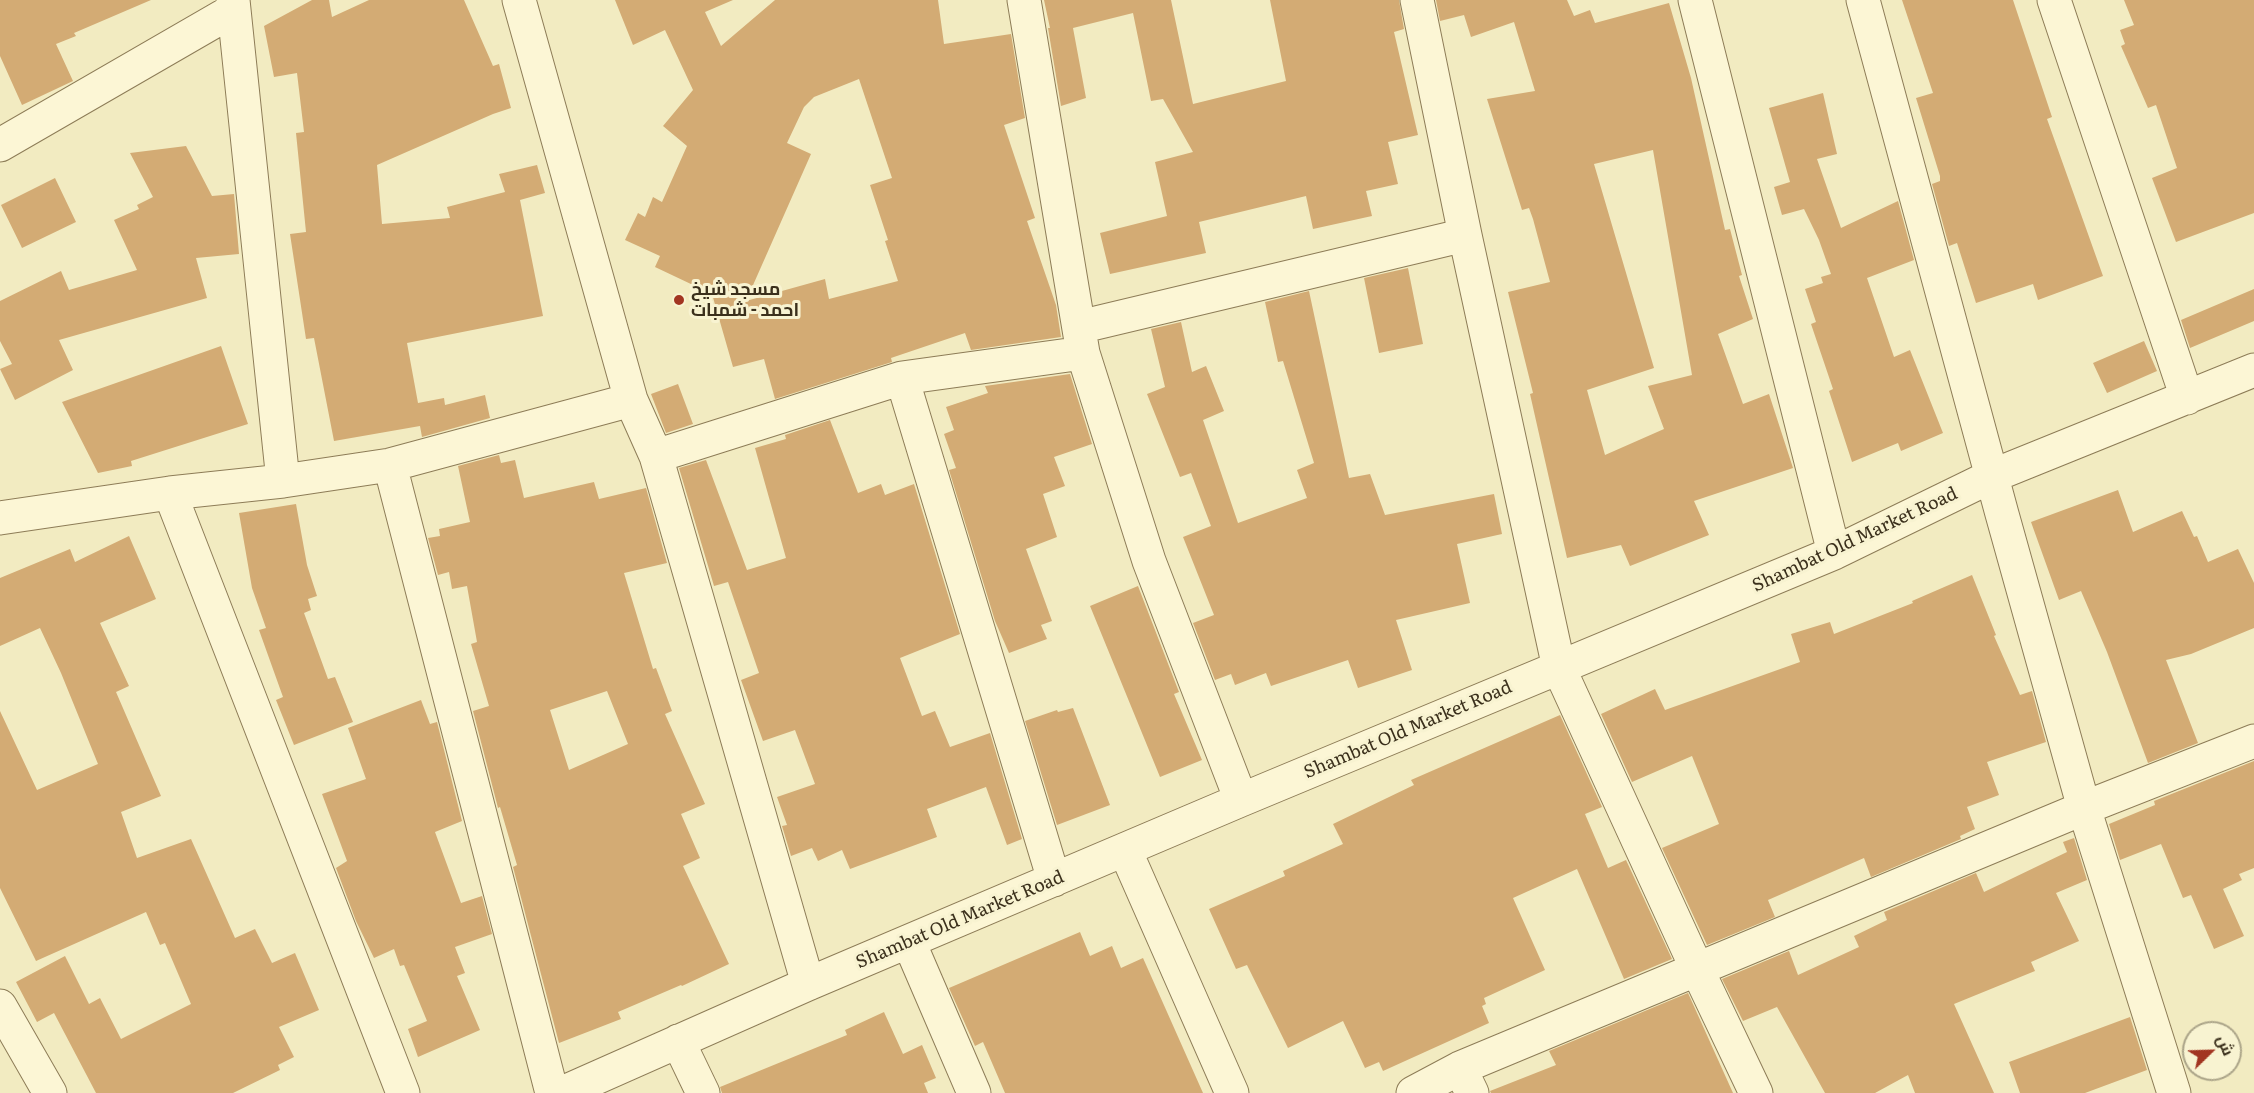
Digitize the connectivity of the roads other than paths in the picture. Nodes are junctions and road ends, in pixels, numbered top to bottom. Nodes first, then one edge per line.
1 (519, 0) edge
2 (1024, 0) edge
3 (1417, 0) edge
4 (1695, 0) edge
5 (1863, 0) edge
6 (2054, 0) edge
7 (233, 6) edge
8 (0, 145) edge
9 (1466, 235) junction
10 (1081, 340) junction
11 (2254, 370) edge
12 (902, 378) junction
13 (2187, 398) junction
14 (631, 400) junction
15 (656, 456) junction
16 (390, 465) junction
17 (1992, 476) junction
18 (283, 481) junction
19 (170, 493) junction
20 (0, 518) edge
21 (1834, 553) junction
22 (1559, 668) junction
23 (2254, 741) edge
24 (1241, 800) junction
25 (2084, 808) junction
26 (1125, 850) junction
27 (1054, 880) junction
28 (909, 942) junction
29 (1696, 969) junction
30 (808, 984) junction
31 (0, 1006) edge
32 (678, 1041) junction
33 (1466, 1081) edge
34 (50, 1093) edge
35 (403, 1093) edge
36 (552, 1093) edge
37 (562, 1093) edge
38 (703, 1093) edge
39 (974, 1093) edge
40 (1232, 1093) edge
41 (1413, 1093) edge
42 (1756, 1093) edge
43 (2174, 1093) edge

1 - 14 street
2 - 10 street
3 - 9 street
4 - 21 street
5 - 17 street
6 - 13 street
7 - 8 street
7 - 18 street
9 - 10 street
9 - 22 street
10 - 12 street
10 - 24 street
11 - 13 street, Shambat Old Market Road
12 - 15 street
12 - 27 street
13 - 17 street, Shambat Old Market Road
14 - 15 street
14 - 16 street
15 - 30 street
16 - 18 street
16 - 36 street
17 - 21 street, Shambat Old Market Road
17 - 25 street
18 - 19 street
19 - 20 street
19 - 35 street
21 - 22 street, Shambat Old Market Road
22 - 24 street, Shambat Old Market Road
22 - 29 street
23 - 25 street
24 - 26 street, Shambat Old Market Road
25 - 29 street
25 - 43 street
26 - 27 street, Shambat Old Market Road
26 - 40 street
27 - 28 street, Shambat Old Market Road
28 - 30 street, Shambat Old Market Road
28 - 39 street
29 - 33 street
29 - 42 street
30 - 32 street, Shambat Old Market Road
31 - 34 street
32 - 37 street, Shambat Old Market Road
32 - 38 street
33 - 41 street

